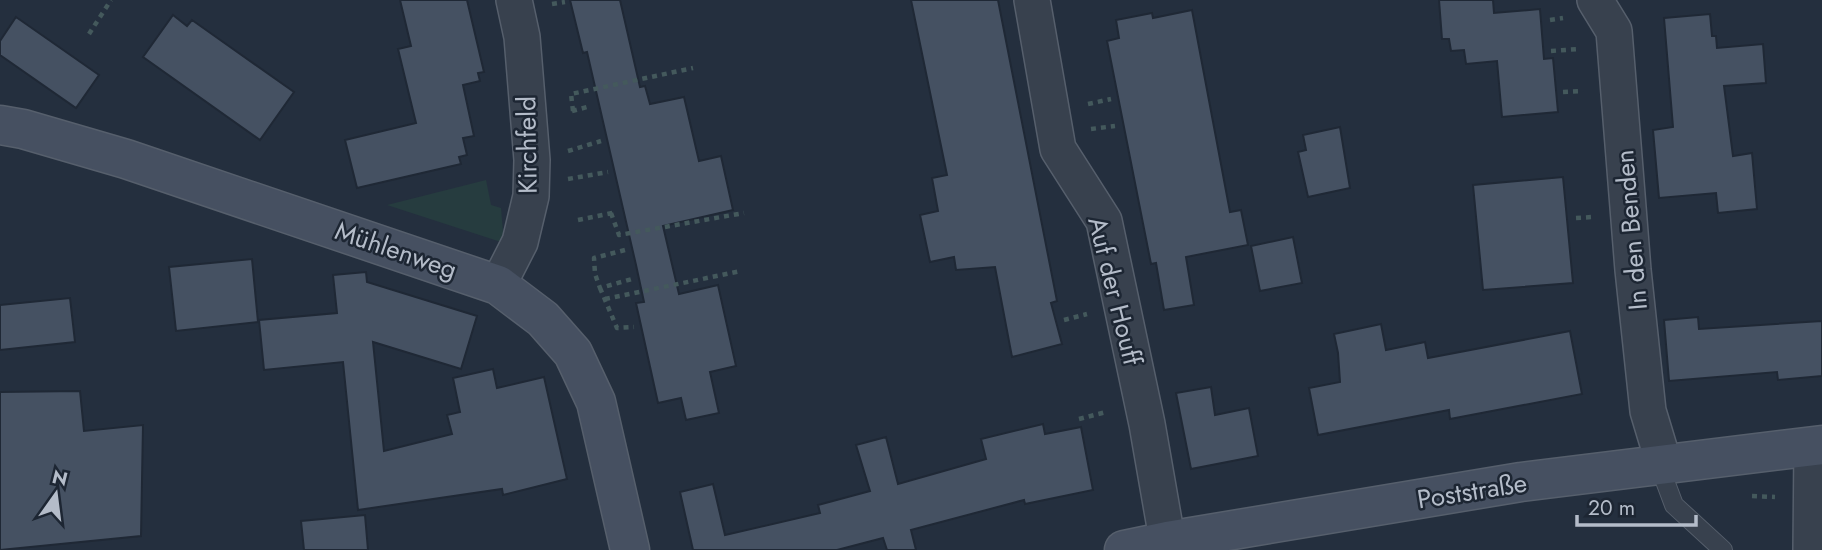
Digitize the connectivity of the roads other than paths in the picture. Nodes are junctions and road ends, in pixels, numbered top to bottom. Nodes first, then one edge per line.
1 (514, 0) edge
2 (1031, 0) edge
3 (1595, 0) edge
4 (0, 125) edge
5 (498, 285) junction
6 (1817, 445) edge
7 (1662, 464) junction
8 (1168, 545) edge
9 (630, 550) edge
10 (1124, 550) edge
11 (1723, 550) edge
12 (1811, 550) edge

1 - 5 street, Kirchfeld
2 - 8 street, Auf der Houff
3 - 7 street, In den Benden
4 - 5 main road, Mühlenweg
5 - 9 main road, Mühlenweg
6 - 7 main road, Poststraße
6 - 12 street
7 - 8 main road, Poststraße
7 - 11 lane
8 - 10 main road, Poststraße

